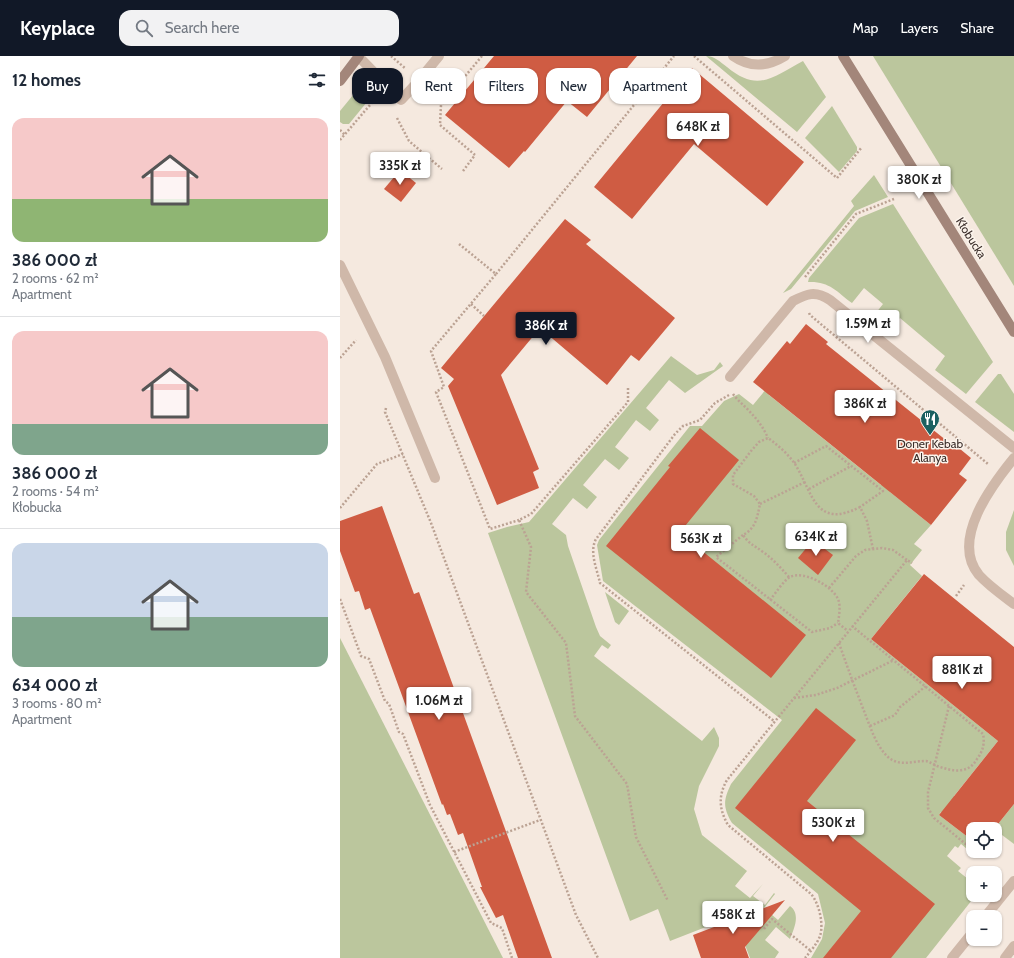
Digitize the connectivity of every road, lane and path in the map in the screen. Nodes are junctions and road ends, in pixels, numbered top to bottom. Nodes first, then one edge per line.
1 (359, 56) edge
2 (439, 56) edge
3 (482, 56) edge
4 (674, 56) edge
5 (694, 56) edge
6 (733, 56) edge
7 (785, 56) edge
8 (843, 56) edge
9 (370, 68) edge
10 (340, 82) edge
11 (403, 98) edge
12 (372, 104) edge
13 (395, 115) dead end
14 (340, 130) edge
15 (345, 135) junction
16 (340, 140) edge
17 (862, 147) dead end
18 (442, 169) dead end
19 (464, 171) dead end
20 (894, 199) dead end
21 (459, 244) dead end
22 (340, 265) edge
23 (496, 274) junction
24 (805, 295) junction
25 (471, 304) junction
26 (484, 316) dead end
27 (1014, 332) edge
28 (353, 334) dead end
29 (356, 340) junction
30 (359, 347) dead end
31 (340, 358) edge
32 (730, 377) dead end
33 (628, 388) dead end
34 (737, 390) dead end
35 (733, 394) junction
36 (386, 404) dead end
37 (768, 438) junction
38 (1014, 448) edge
39 (402, 454) junction
40 (1014, 458) edge
41 (794, 463) junction
42 (851, 466) junction
43 (1001, 475) junction
44 (435, 478) dead end
45 (805, 482) junction
46 (809, 489) junction
47 (760, 504) junction
48 (860, 507) junction
49 (340, 508) edge
50 (519, 520) junction
51 (743, 536) junction
52 (872, 549) junction
53 (907, 560) junction
54 (912, 563) dead end
55 (789, 577) junction
56 (829, 588) junction
57 (340, 599) edge
58 (770, 600) junction
59 (1014, 604) edge
60 (838, 623) junction
61 (852, 626) junction
62 (848, 631) junction
63 (839, 643) junction
64 (894, 660) junction
65 (852, 680) junction
66 (926, 686) junction
67 (794, 698) junction
68 (949, 706) junction
69 (774, 721) junction
70 (870, 726) junction
71 (935, 765) junction
72 (540, 820) junction
73 (966, 844) edge
74 (454, 852) junction
75 (1014, 881) edge
76 (668, 901) dead end
77 (991, 910) edge
78 (764, 929) dead end
79 (966, 941) edge
80 (1014, 946) edge
81 (811, 951) junction
82 (512, 958) edge
83 (598, 958) edge
84 (805, 958) edge
85 (952, 958) edge
86 (1005, 958) edge

1 - 9 street
1 - 10 street
2 - 11 street
3 - 19 path
4 - 23 path
5 - 17 path
6 - 7 street
8 - 27 street, Kłobucka
12 - 15 path
13 - 18 path
14 - 15 path
15 - 16 path
20 - 24 path
21 - 23 path
22 - 44 street
23 - 25 path
24 - 32 street
24 - 38 street
24 - 43 path
25 - 26 path
25 - 50 path
28 - 29 path
29 - 30 path
29 - 31 path
33 - 50 path
34 - 35 path
35 - 37 path
35 - 69 path
36 - 39 path
37 - 41 path
37 - 47 path
39 - 49 path
39 - 72 path
40 - 43 street
41 - 42 path
41 - 45 path
42 - 46 path
42 - 48 path
43 - 59 street
45 - 46 path
45 - 47 path
46 - 48 path
47 - 51 path
48 - 52 path
50 - 76 path
51 - 55 path
51 - 58 path
52 - 53 path
52 - 56 path
53 - 54 path
53 - 61 path
55 - 56 path
55 - 58 path
56 - 60 path
57 - 74 path
58 - 60 path
60 - 62 path
61 - 62 path
61 - 64 path
62 - 63 path
63 - 65 path
63 - 67 path
64 - 65 path
64 - 66 path
65 - 67 path
65 - 70 path
66 - 68 path
66 - 70 path
67 - 69 path
68 - 71 path
68 - 71 path
69 - 81 path
70 - 71 path
71 - 73 path
72 - 74 path
72 - 83 path
74 - 82 path
75 - 77 street
78 - 81 path
79 - 85 street
80 - 86 street
81 - 84 path

